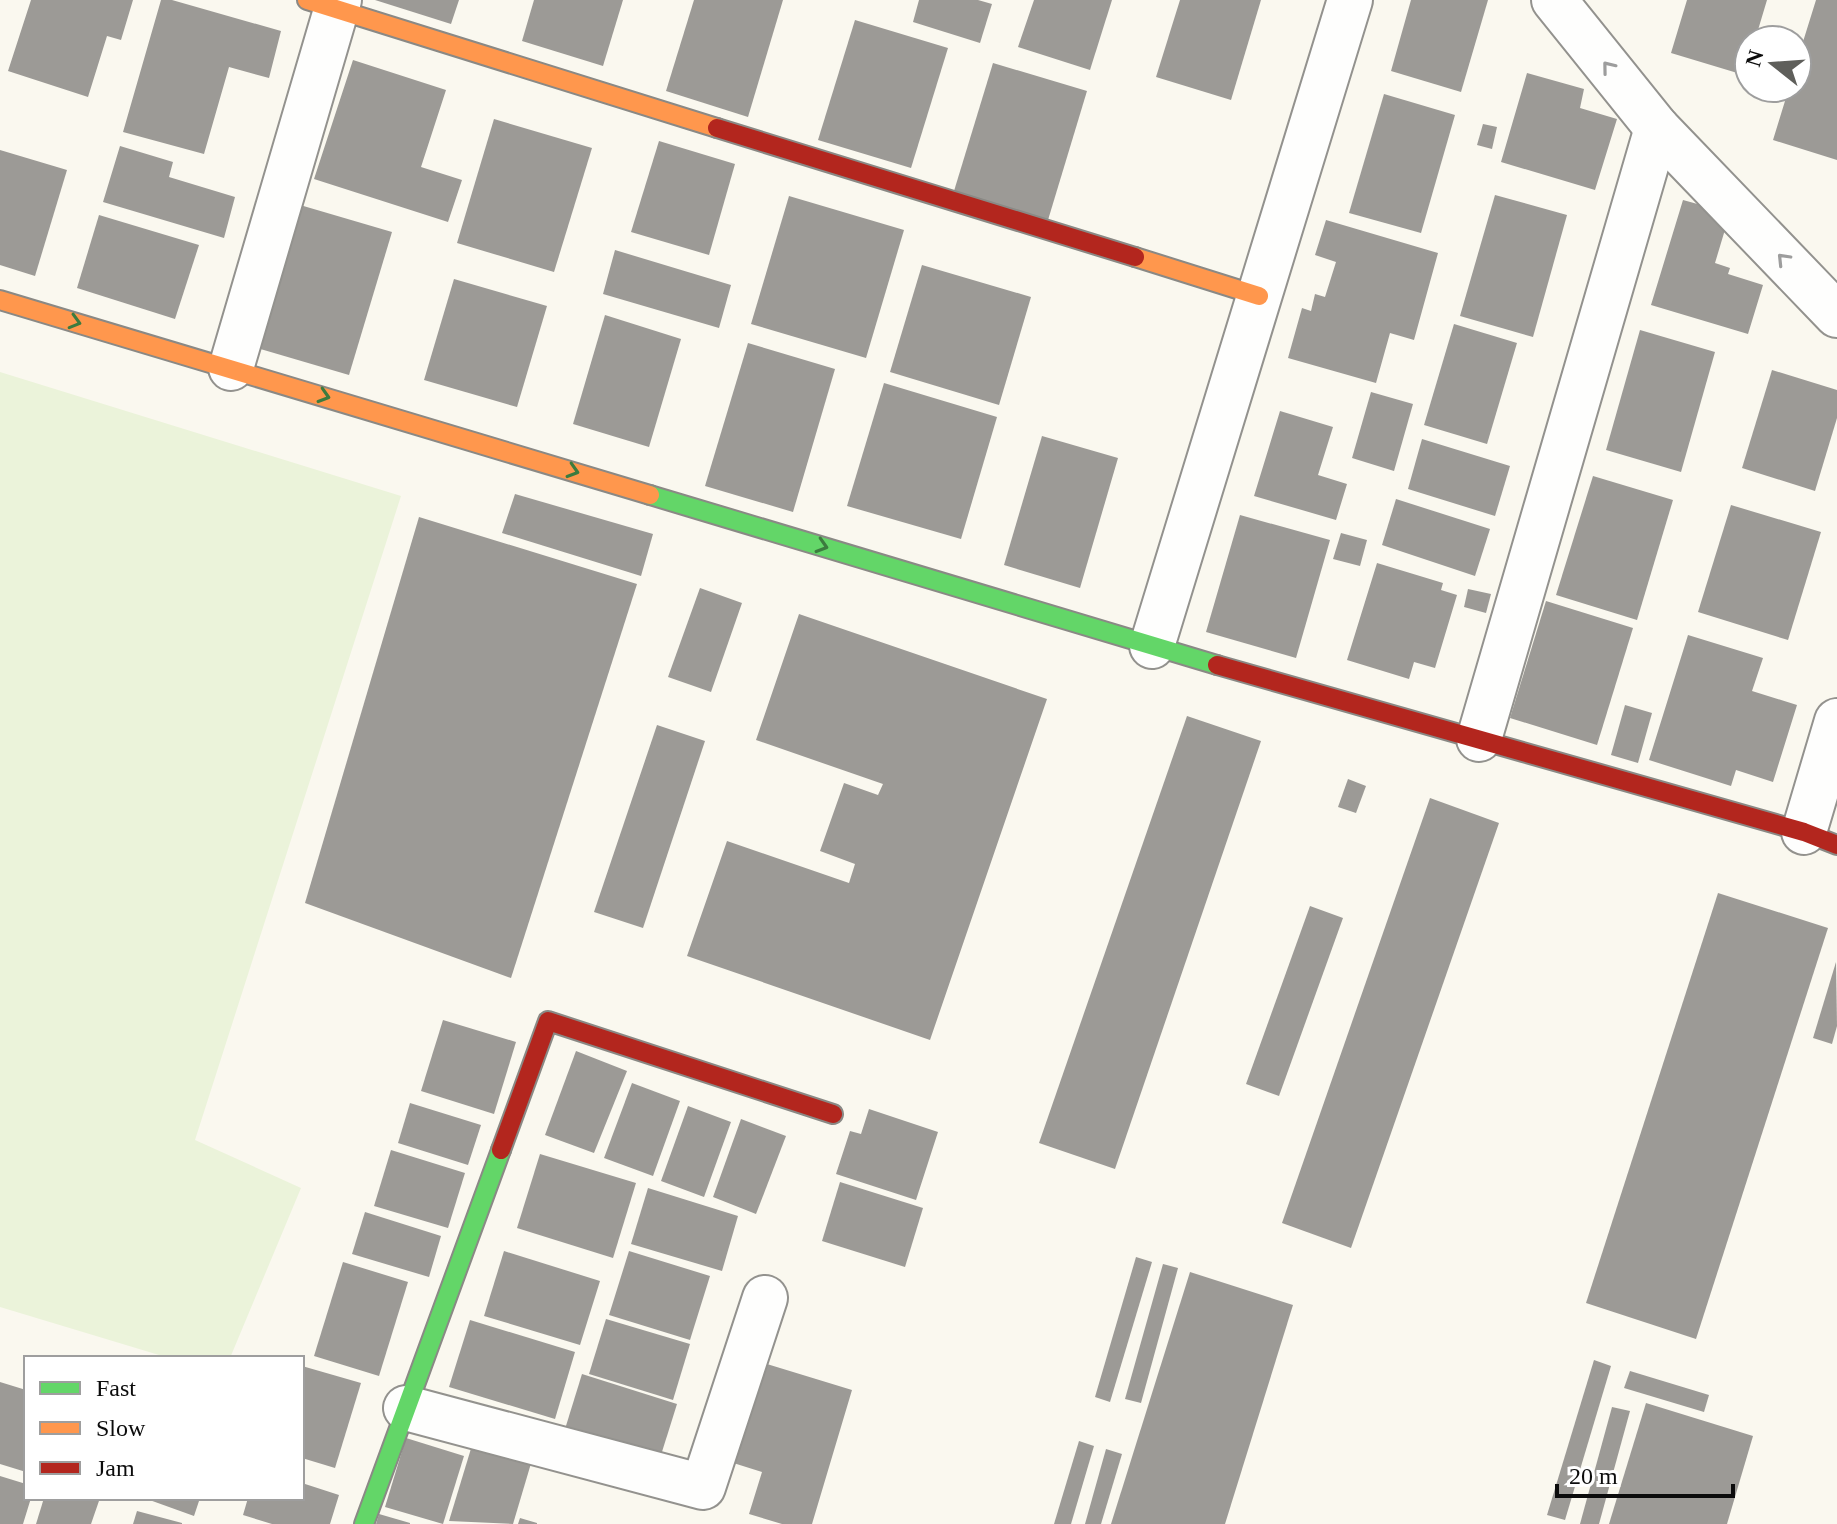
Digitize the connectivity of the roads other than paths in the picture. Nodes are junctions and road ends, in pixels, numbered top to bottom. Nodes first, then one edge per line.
1 (1350, 0) edge
2 (1554, 0) edge
3 (327, 3) edge
4 (1657, 128) junction
5 (1259, 296) junction
6 (0, 300) edge
7 (1837, 315) edge
8 (231, 368) junction
9 (1152, 646) junction
10 (1837, 721) edge
11 (1479, 739) junction
12 (1820, 838) edge
13 (833, 1114) dead end
14 (765, 1298) dead end
15 (406, 1408) junction
16 (364, 1524) edge

1 - 5 street
4 -> 2 street
3 - 5 street
3 - 8 street
7 -> 4 street
4 - 11 street
5 - 9 street
6 -> 8 street
8 -> 9 street
9 - 11 street
10 - 12 street
11 - 12 street
13 - 15 street
14 - 15 street
15 - 16 street

